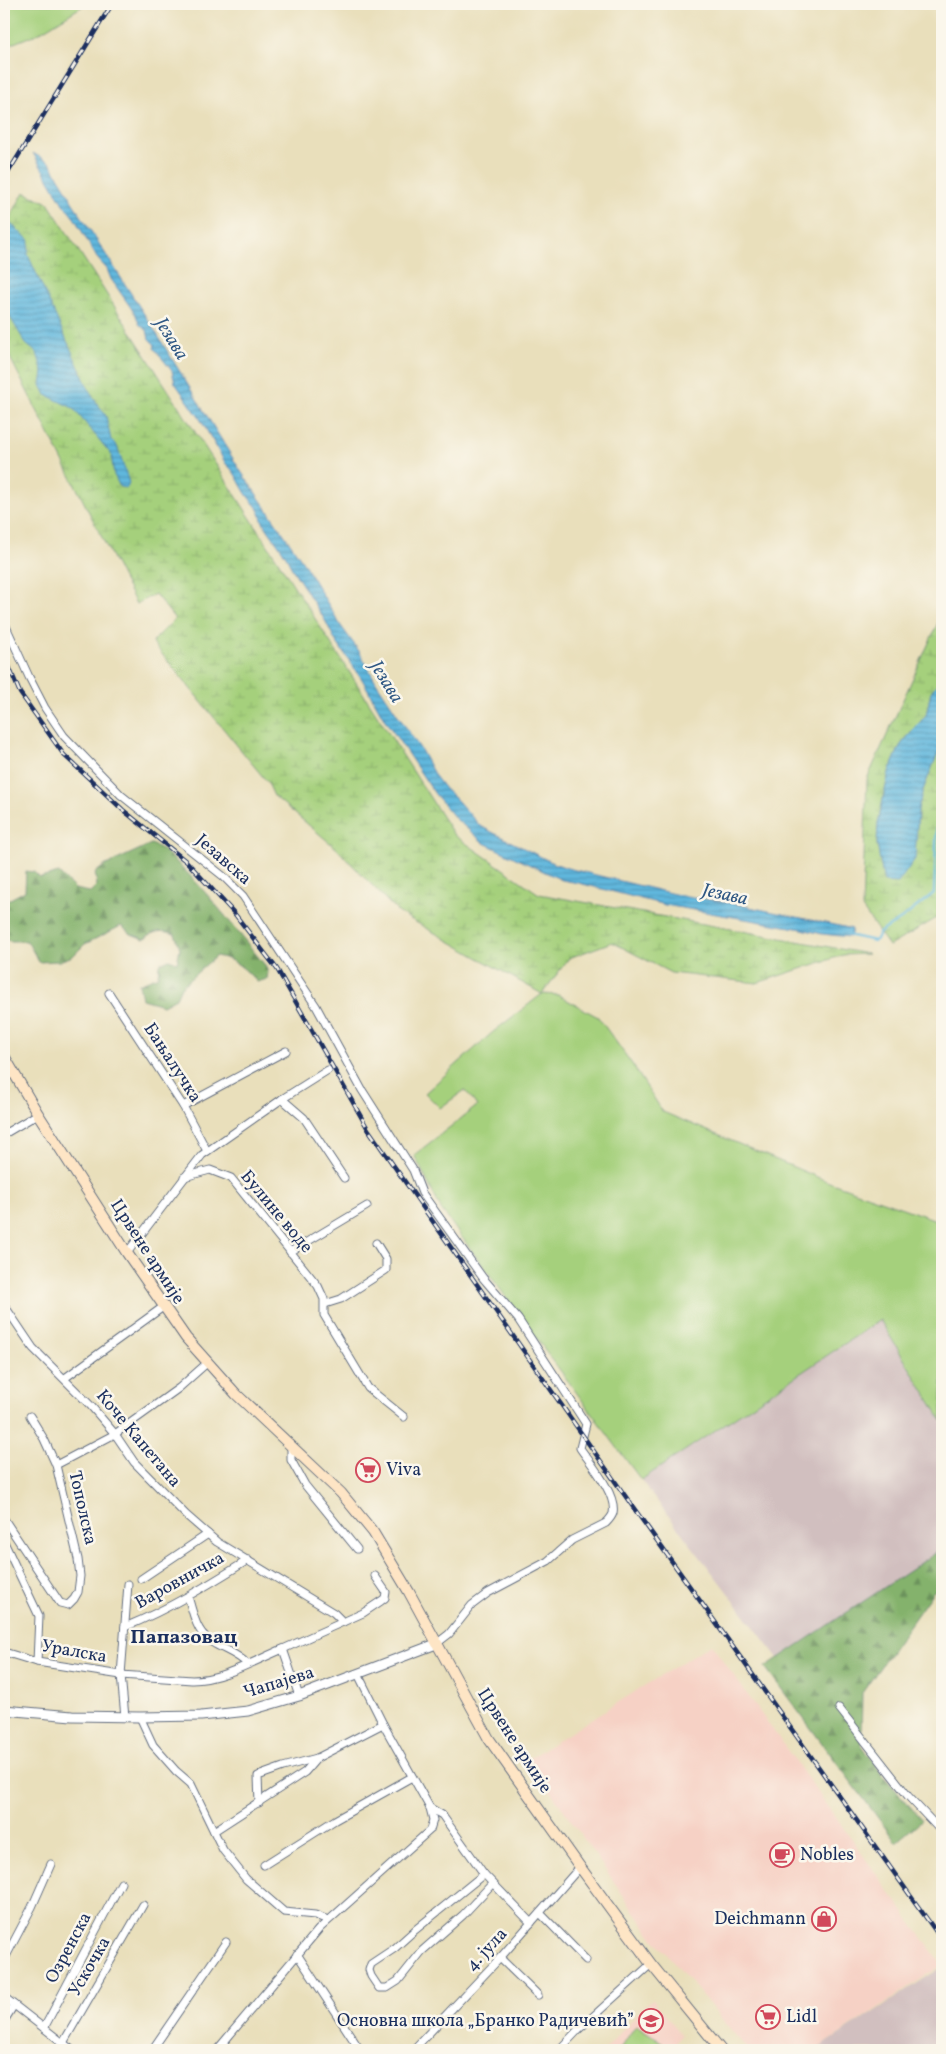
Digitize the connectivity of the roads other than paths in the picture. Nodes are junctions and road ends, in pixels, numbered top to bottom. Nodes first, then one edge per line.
1 (4, 622) edge
2 (109, 993) dead end
3 (286, 1052) dead end
4 (4, 1056) edge
5 (328, 1070) dead end
6 (282, 1099) junction
7 (182, 1106) junction
8 (38, 1114) junction
9 (4, 1134) edge
10 (207, 1151) junction
11 (184, 1177) junction
12 (344, 1178) dead end
13 (368, 1206) dead end
14 (376, 1243) dead end
15 (290, 1252) junction
16 (127, 1253) junction
17 (325, 1304) junction
18 (4, 1305) edge
19 (163, 1307) junction
20 (207, 1363) junction
21 (65, 1378) junction
22 (30, 1416) dead end
23 (404, 1417) dead end
24 (115, 1434) junction
25 (291, 1445) junction
26 (56, 1465) junction
27 (4, 1519) edge
28 (208, 1534) junction
29 (4, 1542) edge
30 (357, 1549) dead end
31 (248, 1560) junction
32 (375, 1576) dead end
33 (142, 1579) dead end
34 (128, 1584) dead end
35 (188, 1597) junction
36 (343, 1622) junction
37 (125, 1627) junction
38 (436, 1644) junction
39 (284, 1649) junction
40 (4, 1652) edge
41 (37, 1662) junction
42 (247, 1664) junction
43 (358, 1674) junction
44 (120, 1675) junction
45 (299, 1696) junction
46 (839, 1708) dead end
47 (4, 1710) edge
48 (124, 1717) junction
49 (140, 1717) junction
50 (383, 1724) junction
51 (317, 1758) junction
52 (412, 1777) junction
53 (258, 1804) junction
54 (430, 1808) junction
55 (447, 1822) junction
56 (432, 1823) junction
57 (214, 1831) junction
58 (942, 1832) edge
59 (51, 1864) dead end
60 (264, 1865) dead end
61 (580, 1868) junction
62 (484, 1874) junction
63 (121, 1883) dead end
64 (492, 1884) junction
65 (143, 1905) dead end
66 (540, 1913) junction
67 (328, 1920) junction
68 (531, 1923) junction
69 (226, 1942) dead end
70 (297, 1954) junction
71 (500, 1958) junction
72 (4, 1960) edge
73 (586, 1960) dead end
74 (651, 1964) junction
75 (538, 1995) dead end
76 (4, 1997) edge
77 (14, 2005) junction
78 (4, 2021) edge
79 (44, 2028) junction
80 (63, 2043) junction
81 (72, 2050) edge
82 (152, 2050) edge
83 (217, 2050) edge
84 (360, 2050) edge
85 (413, 2050) edge
86 (559, 2050) edge
87 (721, 2050) edge

1 - 38 street, Језавска
2 - 7 street, Бањалучка
3 - 7 street
4 - 8 main road, Црвене армије
5 - 6 street
6 - 10 street
6 - 12 street
7 - 10 street, Бањалучка
8 - 9 street
8 - 16 main road, Црвене армије
10 - 11 street
11 - 15 street, Булине воде
11 - 16 street
13 - 15 street
14 - 17 street
15 - 17 street, Булине воде
16 - 19 main road, Црвене армије
17 - 23 street, Булине воде
18 - 21 street, Коче Капетана
19 - 20 main road, Црвене армије
19 - 21 street
20 - 24 street
20 - 25 main road, Црвене армије
21 - 24 street, Коче Капетана
22 - 26 street, Тополска
24 - 26 street
24 - 28 street, Коче Капетана
25 - 30 street
25 - 38 main road, Црвене армије
26 - 27 street, Тополска
28 - 31 street, Коче Капетана
28 - 33 street
29 - 41 street
31 - 35 street, Варовничка
31 - 36 street, Коче Капетана
32 - 36 street, Уралска
34 - 37 street
35 - 37 street, Варовничка
35 - 42 street
36 - 39 street, Уралска
37 - 44 street
38 - 43 street, Чапајева
38 - 61 main road, Црвене армије
39 - 42 street, Уралска
39 - 45 street
40 - 41 street, Уралска
41 - 44 street, Уралска
42 - 44 street, Уралска
43 - 45 street, Чапајева
43 - 50 street
44 - 48 street
45 - 49 street, Чапајева
46 - 58 street
47 - 48 street, Чапајева
48 - 49 street, Чапајева
49 - 57 street
50 - 51 street
50 - 52 street
51 - 53 street
51 - 53 street
52 - 54 street
52 - 60 street
53 - 57 street
54 - 55 street
54 - 56 street
55 - 56 street
55 - 62 street
56 - 67 street
57 - 67 street
59 - 72 street
61 - 66 street, 4. јула
61 - 74 main road, Црвене армије
62 - 64 street
62 - 64 street
63 - 79 street, Озренска
64 - 68 street
65 - 80 street, Ускочка
66 - 68 street, 4. јула
66 - 73 street
67 - 70 street
68 - 71 street, 4. јула
69 - 82 street
70 - 83 street
70 - 84 street
71 - 75 street
71 - 85 street, 4. јула
74 - 86 street
74 - 87 main road, Црвене армије
76 - 77 street
77 - 78 street
77 - 79 street
79 - 80 street
80 - 81 street

